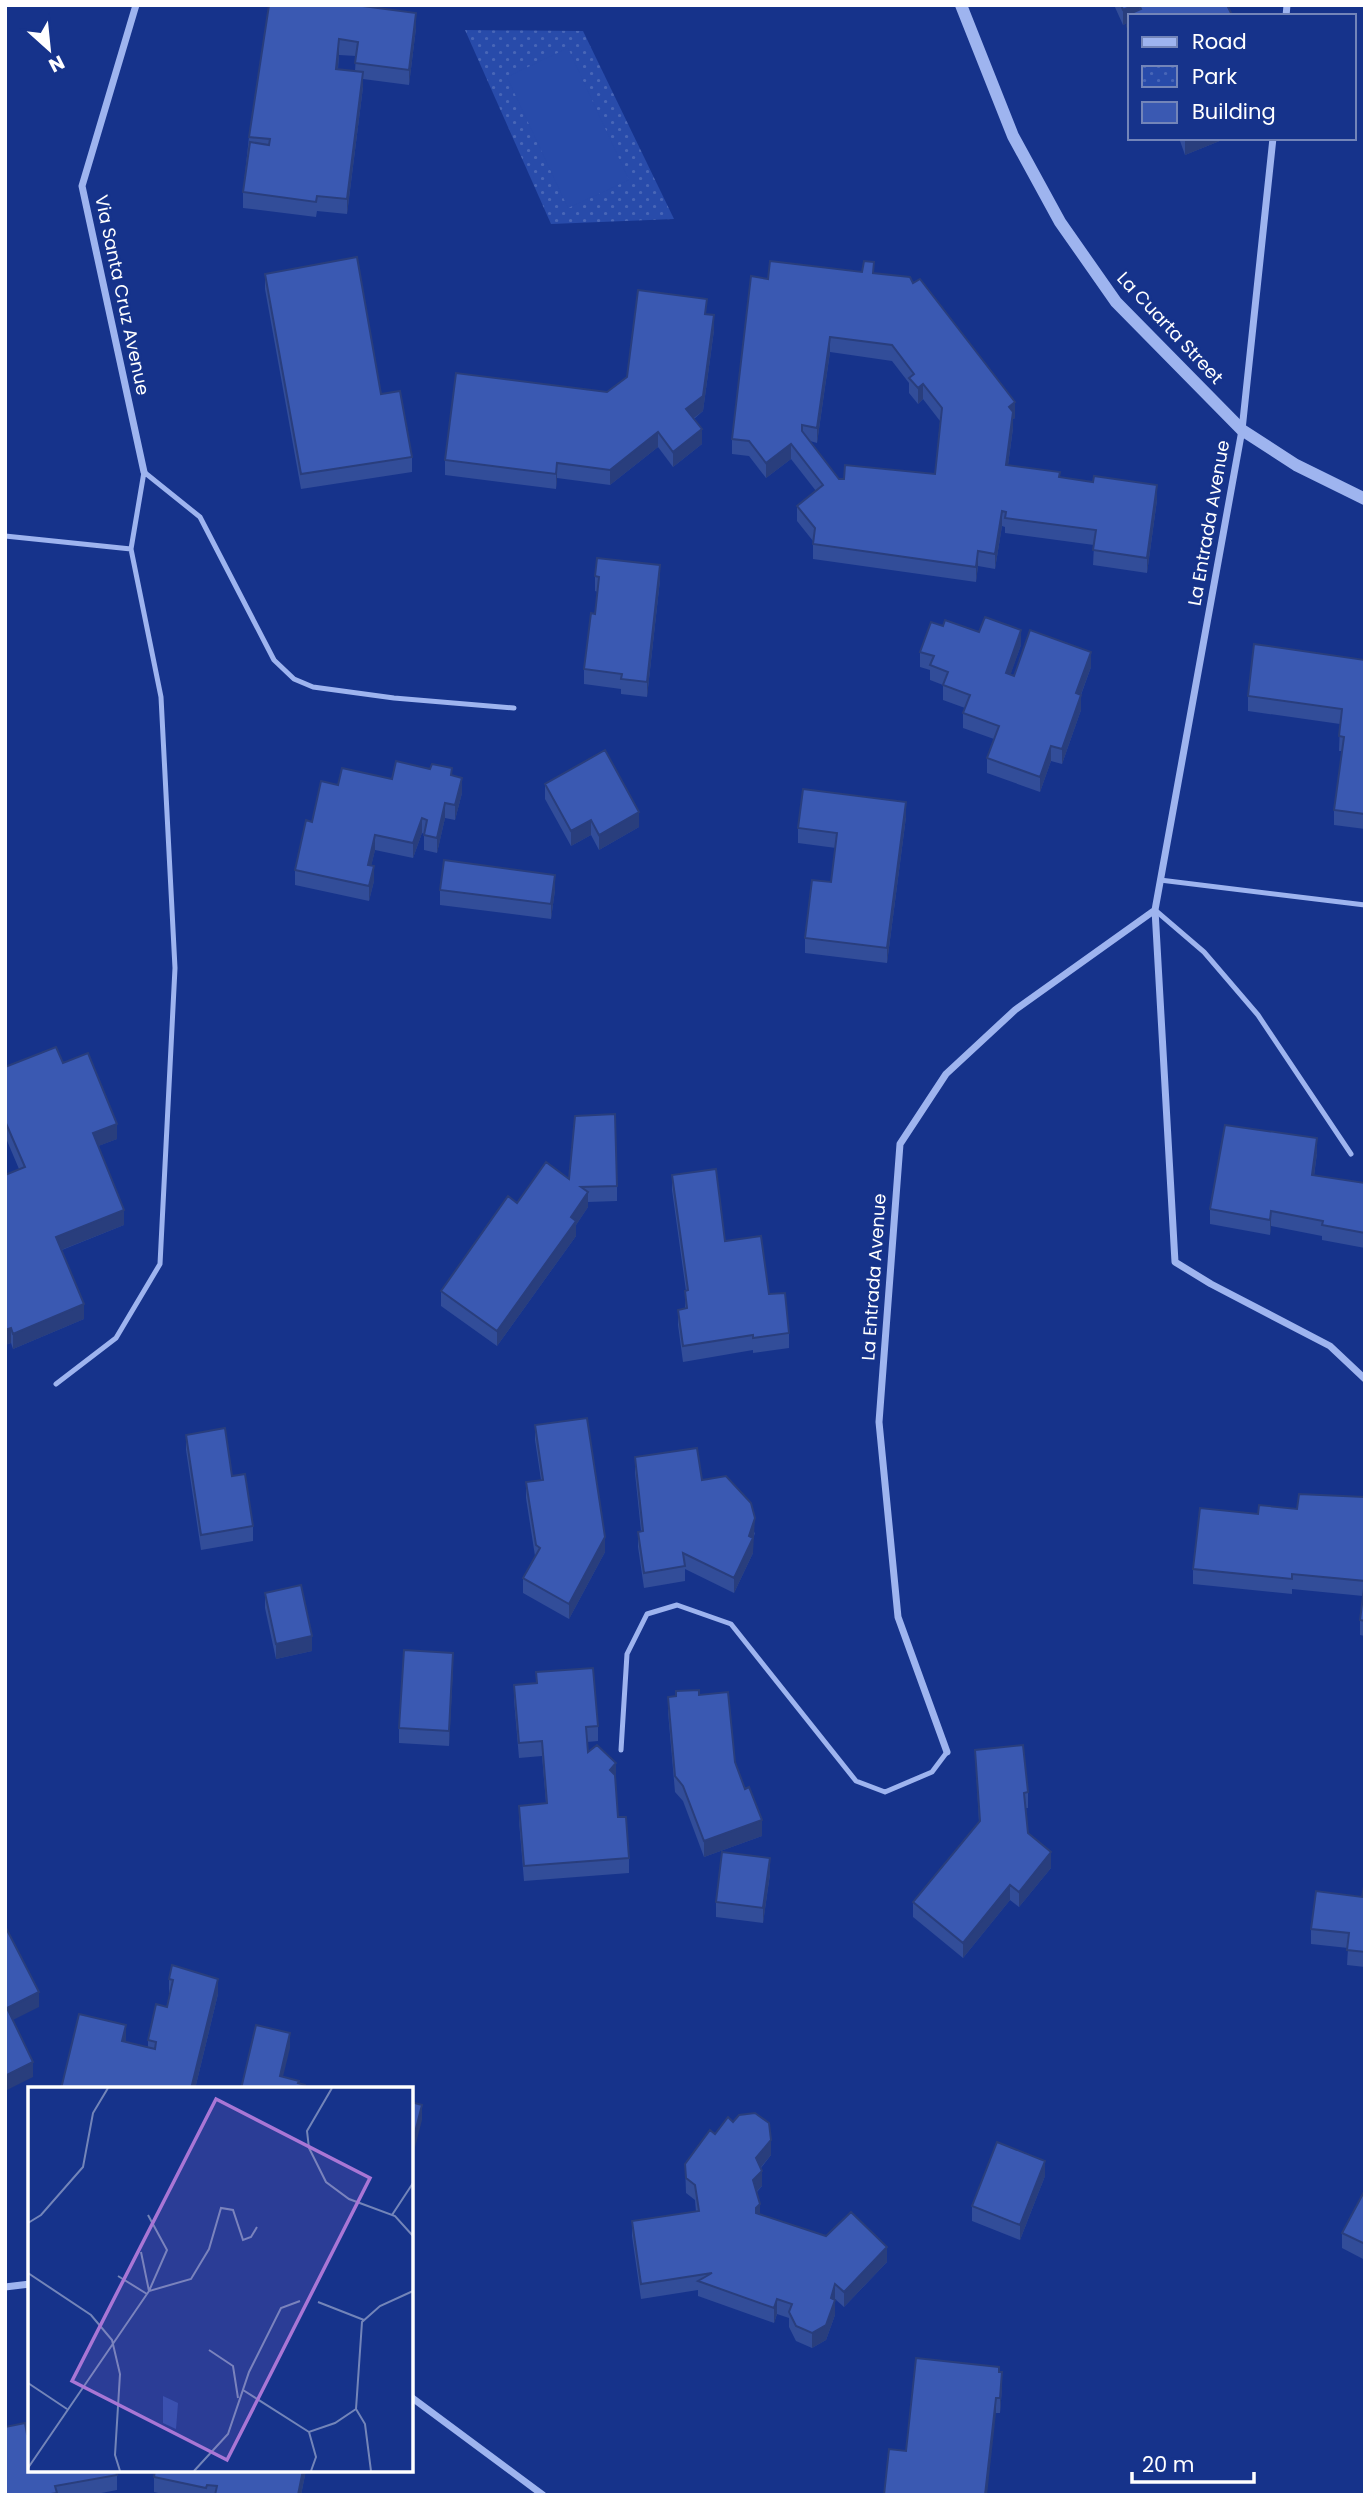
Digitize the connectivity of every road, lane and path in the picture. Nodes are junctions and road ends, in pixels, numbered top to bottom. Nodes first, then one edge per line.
1 (135, 5) edge
2 (961, 5) edge
3 (1273, 140) edge
4 (1242, 430) junction
5 (144, 472) junction
6 (1365, 499) edge
7 (5, 536) edge
8 (131, 549) junction
9 (514, 708) dead end
10 (1160, 880) junction
11 (1365, 905) edge
12 (1155, 910) junction
13 (1352, 1154) dead end
14 (1365, 1379) edge
15 (56, 1384) dead end
16 (621, 1750) dead end
17 (947, 1752) joint
18 (28, 2284) edge
19 (5, 2287) edge
20 (413, 2398) edge
21 (543, 2495) edge

1 - 5 street, Via Santa Cruz Avenue
2 - 4 street, La Cuarta Street
3 - 4 street, La Entrada Avenue
4 - 6 street, La Cuarta Street
4 - 10 street, La Entrada Avenue
5 - 8 lane
5 - 9 lane
7 - 8 lane
8 - 15 lane
10 - 11 lane
10 - 12 street, La Entrada Avenue
12 - 13 lane
12 - 14 street, La Entrada Avenue
12 - 17 street, La Entrada Avenue
16 - 17 lane
18 - 19 street
20 - 21 street

